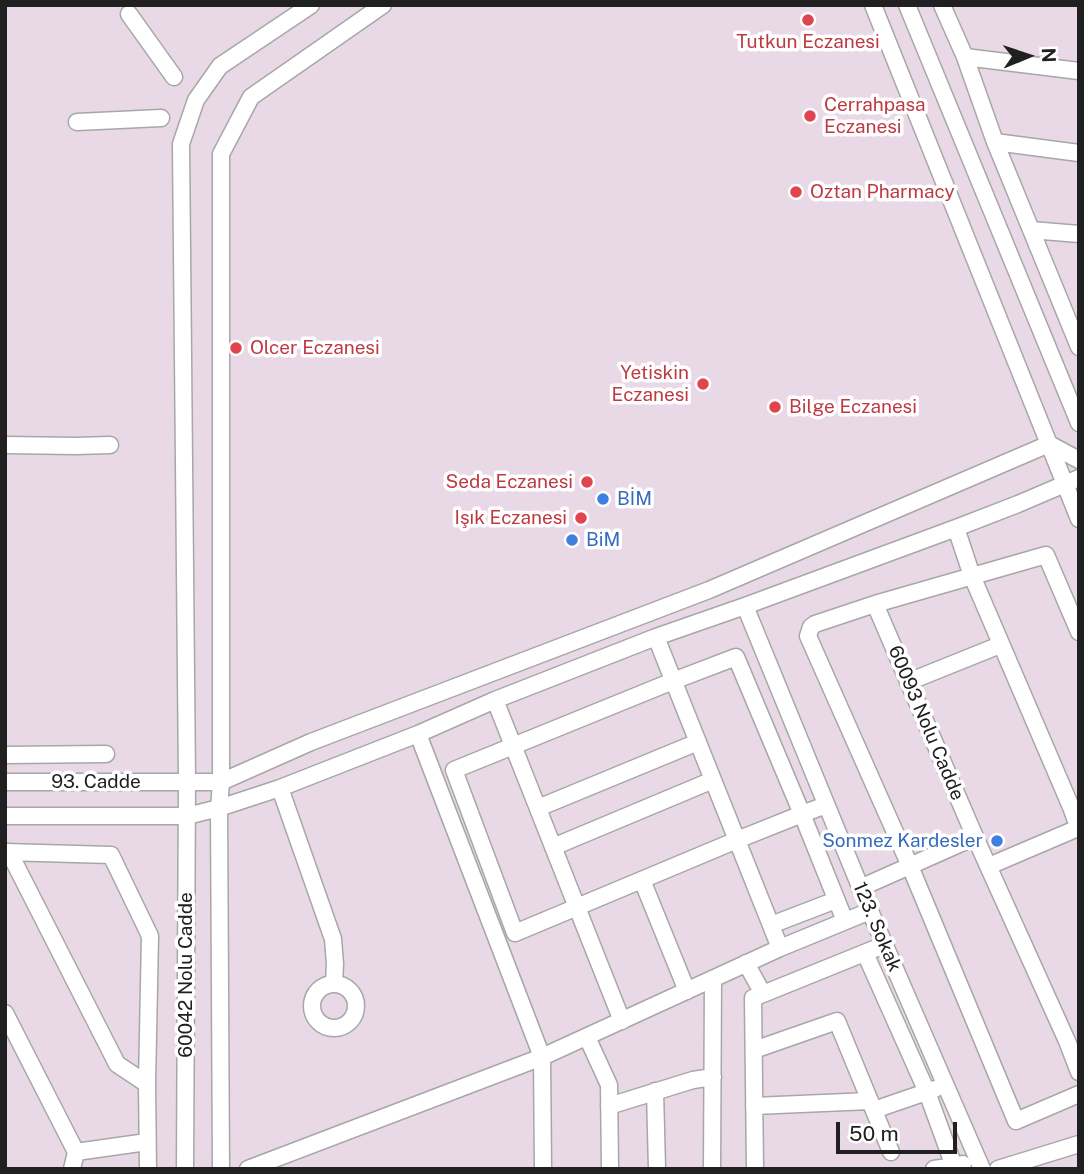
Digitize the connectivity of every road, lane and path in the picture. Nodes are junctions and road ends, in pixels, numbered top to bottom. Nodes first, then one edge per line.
1 (311, 5) edge
2 (383, 5) edge
3 (873, 5) edge
4 (907, 5) edge
5 (942, 5) edge
6 (129, 14) dead end
7 (965, 57) junction
8 (1079, 71) edge
9 (174, 77) dead end
10 (161, 118) dead end
11 (76, 122) dead end
12 (995, 142) junction
13 (1079, 153) edge
14 (1031, 230) junction
15 (1079, 234) edge
16 (1060, 300) junction
17 (1079, 303) edge
18 (1079, 347) edge
19 (1079, 423) edge
20 (110, 444) dead end
21 (1049, 444) junction
22 (5, 445) edge
23 (1079, 460) edge
24 (1071, 482) edge
25 (1079, 519) edge
26 (956, 528) junction
27 (972, 576) junction
28 (875, 604) junction
29 (746, 606) junction
30 (1079, 632) edge
31 (656, 637) junction
32 (1000, 645) junction
33 (673, 681) junction
34 (908, 682) junction
35 (495, 700) junction
36 (418, 734) junction
37 (698, 741) junction
38 (513, 746) junction
39 (106, 754) dead end
40 (5, 755) edge
41 (713, 780) junction
42 (5, 782) edge
43 (187, 782) junction
44 (221, 782) junction
45 (280, 788) junction
46 (826, 805) junction
47 (1075, 805) edge
48 (219, 808) junction
49 (538, 808) junction
50 (802, 814) junction
51 (5, 816) edge
52 (187, 816) junction
53 (1078, 828) edge
54 (975, 838) junction
55 (737, 840) junction
56 (553, 847) junction
57 (7, 852) edge
58 (909, 866) junction
59 (989, 866) junction
60 (642, 880) junction
61 (860, 888) junction
62 (836, 900) junction
63 (577, 907) junction
64 (870, 911) junction
65 (845, 921) junction
66 (771, 925) junction
67 (884, 946) junction
68 (780, 948) junction
69 (865, 953) junction
70 (746, 963) junction
71 (713, 979) junction
72 (334, 983) dead end
73 (687, 991) junction
74 (762, 994) junction
75 (5, 1013) edge
76 (622, 1021) junction
77 (587, 1037) junction
78 (1073, 1039) edge
79 (754, 1050) junction
80 (542, 1057) junction
81 (1079, 1072) edge
82 (713, 1077) junction
83 (147, 1084) junction
84 (945, 1086) junction
85 (656, 1091) junction
86 (927, 1092) junction
87 (1079, 1094) edge
88 (872, 1105) junction
89 (609, 1106) junction
90 (754, 1106) junction
91 (147, 1142) junction
92 (1079, 1144) edge
93 (76, 1152) junction
94 (891, 1152) dead end
95 (980, 1163) edge
96 (956, 1168) edge
97 (72, 1169) edge
98 (148, 1169) edge
99 (184, 1169) edge
100 (221, 1169) edge
101 (248, 1169) edge
102 (543, 1169) edge
103 (610, 1169) edge
104 (657, 1169) edge
105 (712, 1169) edge
106 (755, 1169) edge
107 (934, 1169) edge
108 (999, 1169) edge

1 - 43 street, 60042 Nolu Cadde
2 - 44 street
3 - 21 street
4 - 19 street
5 - 7 street
6 - 9 street
7 - 8 street
7 - 12 street
10 - 11 street
12 - 13 street
12 - 14 street
14 - 15 street
14 - 16 street
16 - 17 street
16 - 18 street
20 - 22 street
21 - 23 street
21 - 24 street
21 - 44 street
24 - 25 street
24 - 26 street
26 - 27 street
26 - 29 street
27 - 28 street
27 - 30 street
27 - 32 street
28 - 34 street, 60093 Nolu Cadde
28 - 58 street
29 - 31 street
29 - 46 street, 123. Sokak
31 - 33 street
31 - 35 street
32 - 34 street
32 - 47 street
33 - 37 street
33 - 38 street
33 - 50 street
34 - 54 street, 60093 Nolu Cadde
35 - 36 street
35 - 38 street
36 - 45 street
36 - 80 street
37 - 41 street
37 - 49 street
38 - 49 street
38 - 63 street
39 - 40 street
41 - 55 street
41 - 56 street
42 - 43 street, 93. Cadde
43 - 44 street, 93. Cadde
43 - 52 street, 60042 Nolu Cadde
44 - 48 street
45 - 48 street
45 - 72 street
46 - 50 street
46 - 61 street, 123. Sokak
47 - 53 street
48 - 52 street
48 - 100 street
49 - 56 street
50 - 55 street
50 - 62 street
51 - 52 street
52 - 99 street, 60042 Nolu Cadde
53 - 59 street
54 - 58 street
54 - 59 street, 60093 Nolu Cadde
55 - 60 street
55 - 66 street
56 - 63 street
57 - 83 street
57 - 83 street
58 - 61 street
58 - 87 street
59 - 78 street, 60093 Nolu Cadde
60 - 63 street
60 - 73 street
61 - 64 street, 123. Sokak
62 - 65 street
62 - 66 street
63 - 76 street
64 - 65 street
64 - 67 street, 123. Sokak
65 - 68 street
66 - 68 street
67 - 69 street
67 - 84 street, 123. Sokak
68 - 70 street
69 - 74 street
69 - 86 street
70 - 71 street
70 - 74 street
71 - 73 street
71 - 82 street
73 - 76 street
74 - 79 street
75 - 93 street
76 - 77 street
77 - 80 street
77 - 89 street
78 - 81 street, 60093 Nolu Cadde
79 - 88 street
79 - 90 street
80 - 101 street
80 - 102 street
82 - 85 street
82 - 105 street
83 - 91 street
84 - 86 street
84 - 95 street, 123. Sokak
85 - 89 street
85 - 104 street
86 - 88 street
86 - 96 street
88 - 90 street
88 - 94 street
89 - 103 street
90 - 106 street
91 - 93 street
91 - 98 street
92 - 108 street
93 - 97 street
95 - 96 street
96 - 107 street

